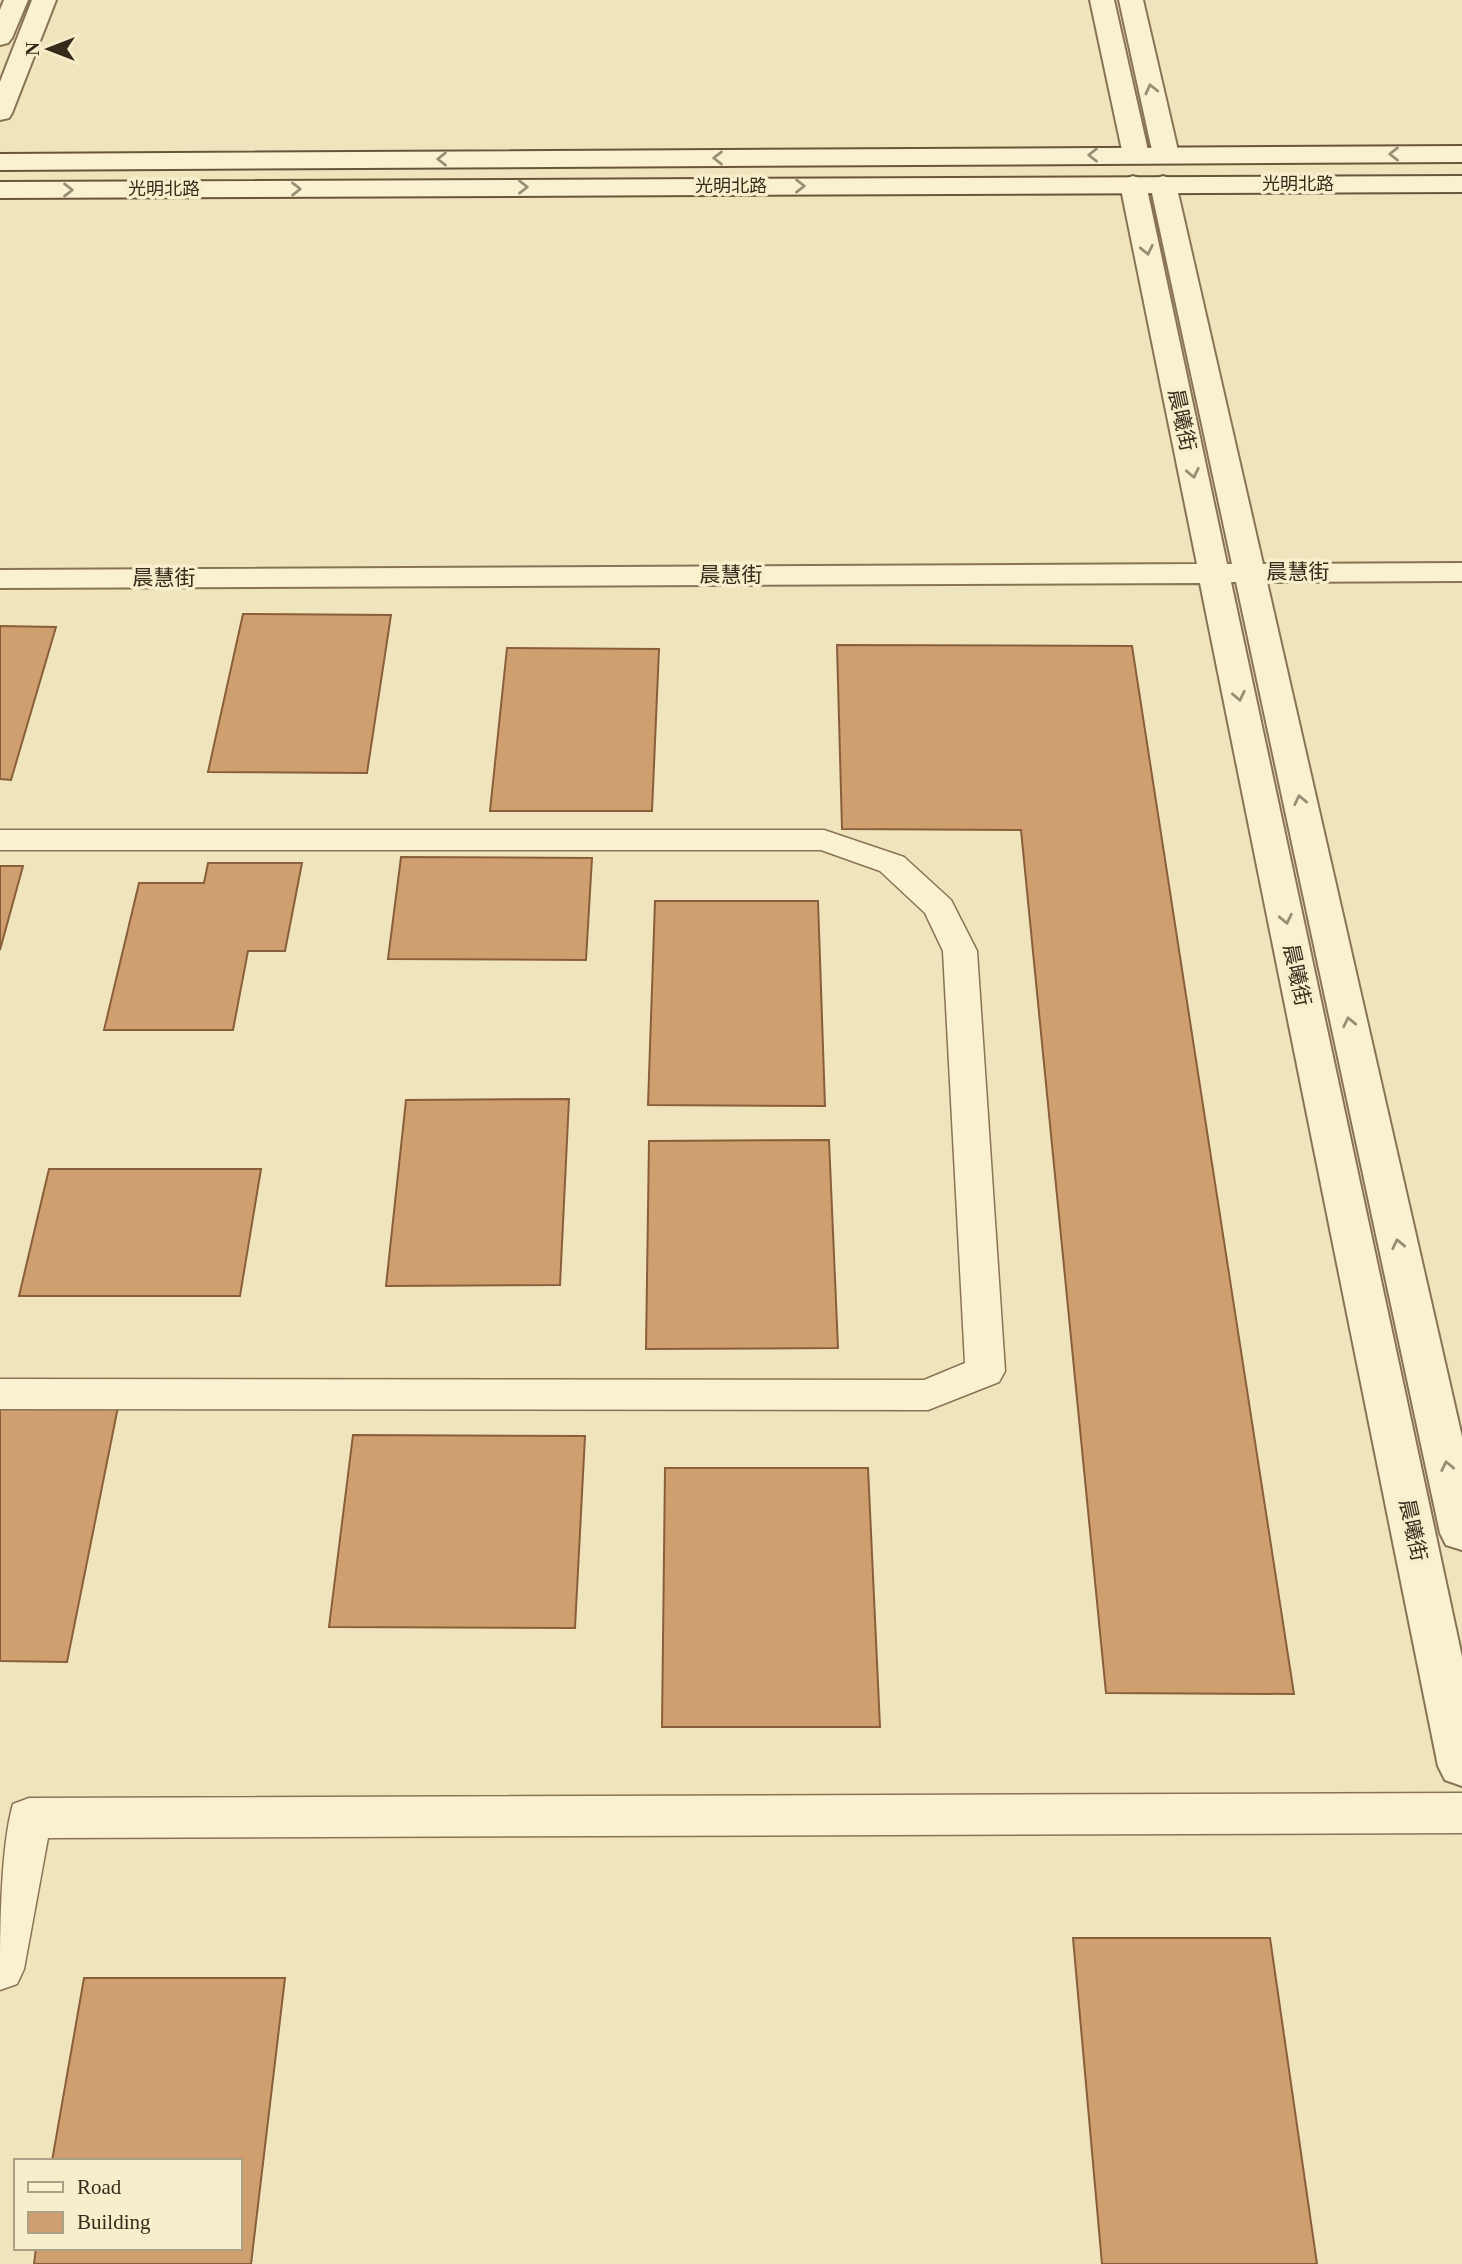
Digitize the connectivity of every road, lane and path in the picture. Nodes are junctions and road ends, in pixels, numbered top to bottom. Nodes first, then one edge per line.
1 (16, 0) edge
2 (44, 0) edge
3 (1102, 0) edge
4 (1131, 0) edge
5 (0, 38) edge
6 (0, 113) edge
7 (1462, 154) edge
8 (0, 162) edge
9 (1150, 170) junction
10 (1462, 184) edge
11 (0, 190) edge
12 (1462, 552) edge
13 (0, 558) edge
14 (1212, 563) junction
15 (1247, 563) junction
16 (1462, 572) edge
17 (0, 579) edge
18 (0, 840) edge
19 (0, 1394) edge
20 (1462, 1532) edge
21 (1462, 1766) edge
22 (1462, 1813) edge
23 (0, 1969) edge

1 - 5 street
2 - 6 street
3 - 9 street, 晨曦街
9 -> 4 street, 晨曦街
7 -> 9 street, 光明北路
9 -> 8 street, 光明北路
9 - 10 street, 光明北路
11 -> 9 street, 光明北路
9 -> 14 street, 晨曦街
9 - 15 street, 晨曦街
12 - 15 street, 晨慧街
13 - 14 street, 晨慧街
14 - 15 street, 晨慧街
14 - 17 street, 晨慧街
14 -> 21 street, 晨曦街
15 - 16 street, 晨慧街
20 -> 15 street, 晨曦街
18 - 19 lane
22 - 23 lane

